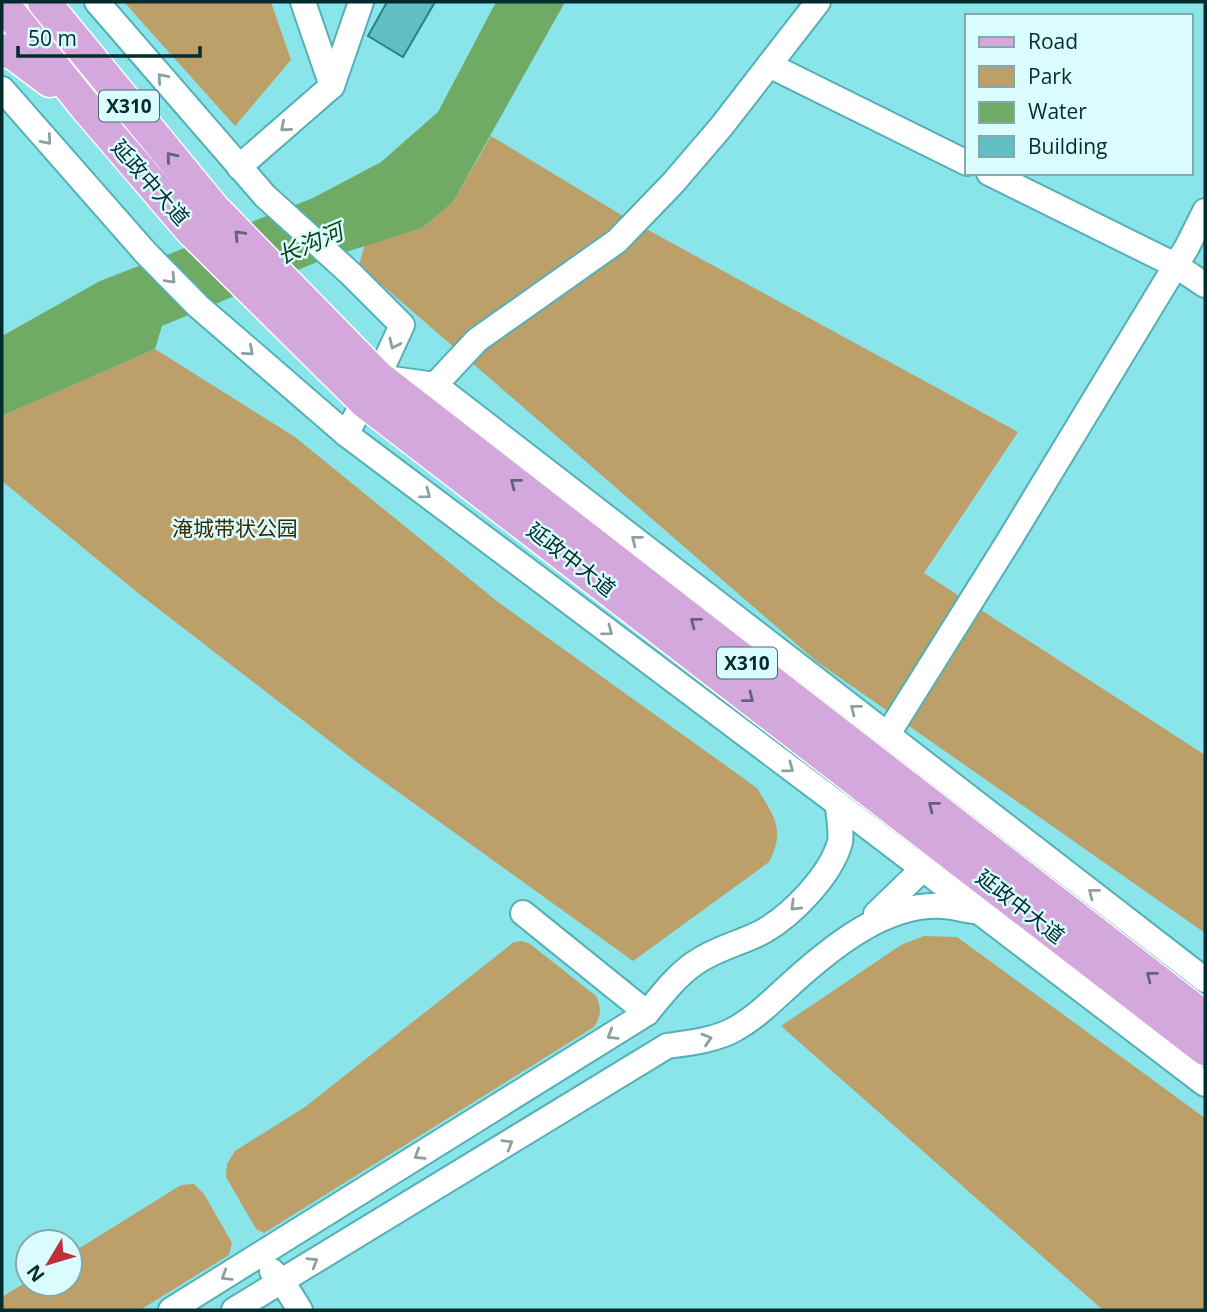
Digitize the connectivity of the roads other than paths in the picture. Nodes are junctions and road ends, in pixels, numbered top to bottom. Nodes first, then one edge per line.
1 (44, 2) edge
2 (97, 2) edge
3 (303, 2) edge
4 (818, 2) edge
5 (2, 3) edge
6 (354, 8) edge
7 (2, 50) edge
8 (769, 65) junction
9 (332, 86) junction
10 (2, 89) edge
11 (85, 106) junction
12 (965, 162) edge
13 (239, 167) junction
14 (993, 175) edge
15 (1205, 211) edge
16 (1175, 265) junction
17 (1205, 285) edge
18 (287, 304) junction
19 (435, 384) junction
20 (372, 389) junction
21 (346, 434) junction
22 (888, 734) junction
23 (893, 793) junction
24 (838, 804) junction
25 (953, 839) junction
26 (823, 877) junction
27 (979, 912) junction
28 (523, 913) dead end
29 (863, 927) junction
30 (1205, 980) edge
31 (646, 1013) junction
32 (1205, 1018) edge
33 (1205, 1049) edge
34 (1205, 1084) edge
35 (257, 1256) junction
36 (282, 1281) junction
37 (171, 1310) edge
38 (234, 1310) edge
39 (300, 1310) edge

18 -> 1 main road, 延政中大道 / X310
13 -> 2 street
3 - 9 street
4 - 8 street
5 - 11 main road, 延政中大道 / X310
6 - 9 street
7 - 11 main road
8 - 12 street
8 - 19 street
9 -> 13 street
10 -> 21 street
11 - 18 main road, 延政中大道 / X310
13 -> 20 street
14 - 16 street
15 - 16 street
16 - 17 street
16 - 22 street
18 - 20 main road, 延政中大道
19 - 20 street
22 -> 19 street
20 - 21 street
20 - 23 main road, 延政中大道 / X310
21 -> 24 street
22 - 23 street
23 - 24 street
23 - 25 main road, 延政中大道 / X310
23 - 25 street
23 - 26 street
24 - 26 street
25 - 27 street
25 - 29 street
30 -> 25 street
32 -> 25 main road, 延政中大道 / X310
25 - 33 main road, 延政中大道 / X310
26 -> 31 street
27 - 29 street
27 - 34 street
28 - 31 street
36 -> 29 street
31 -> 35 street
35 - 36 street
35 -> 37 street
36 - 38 street
36 - 39 street

